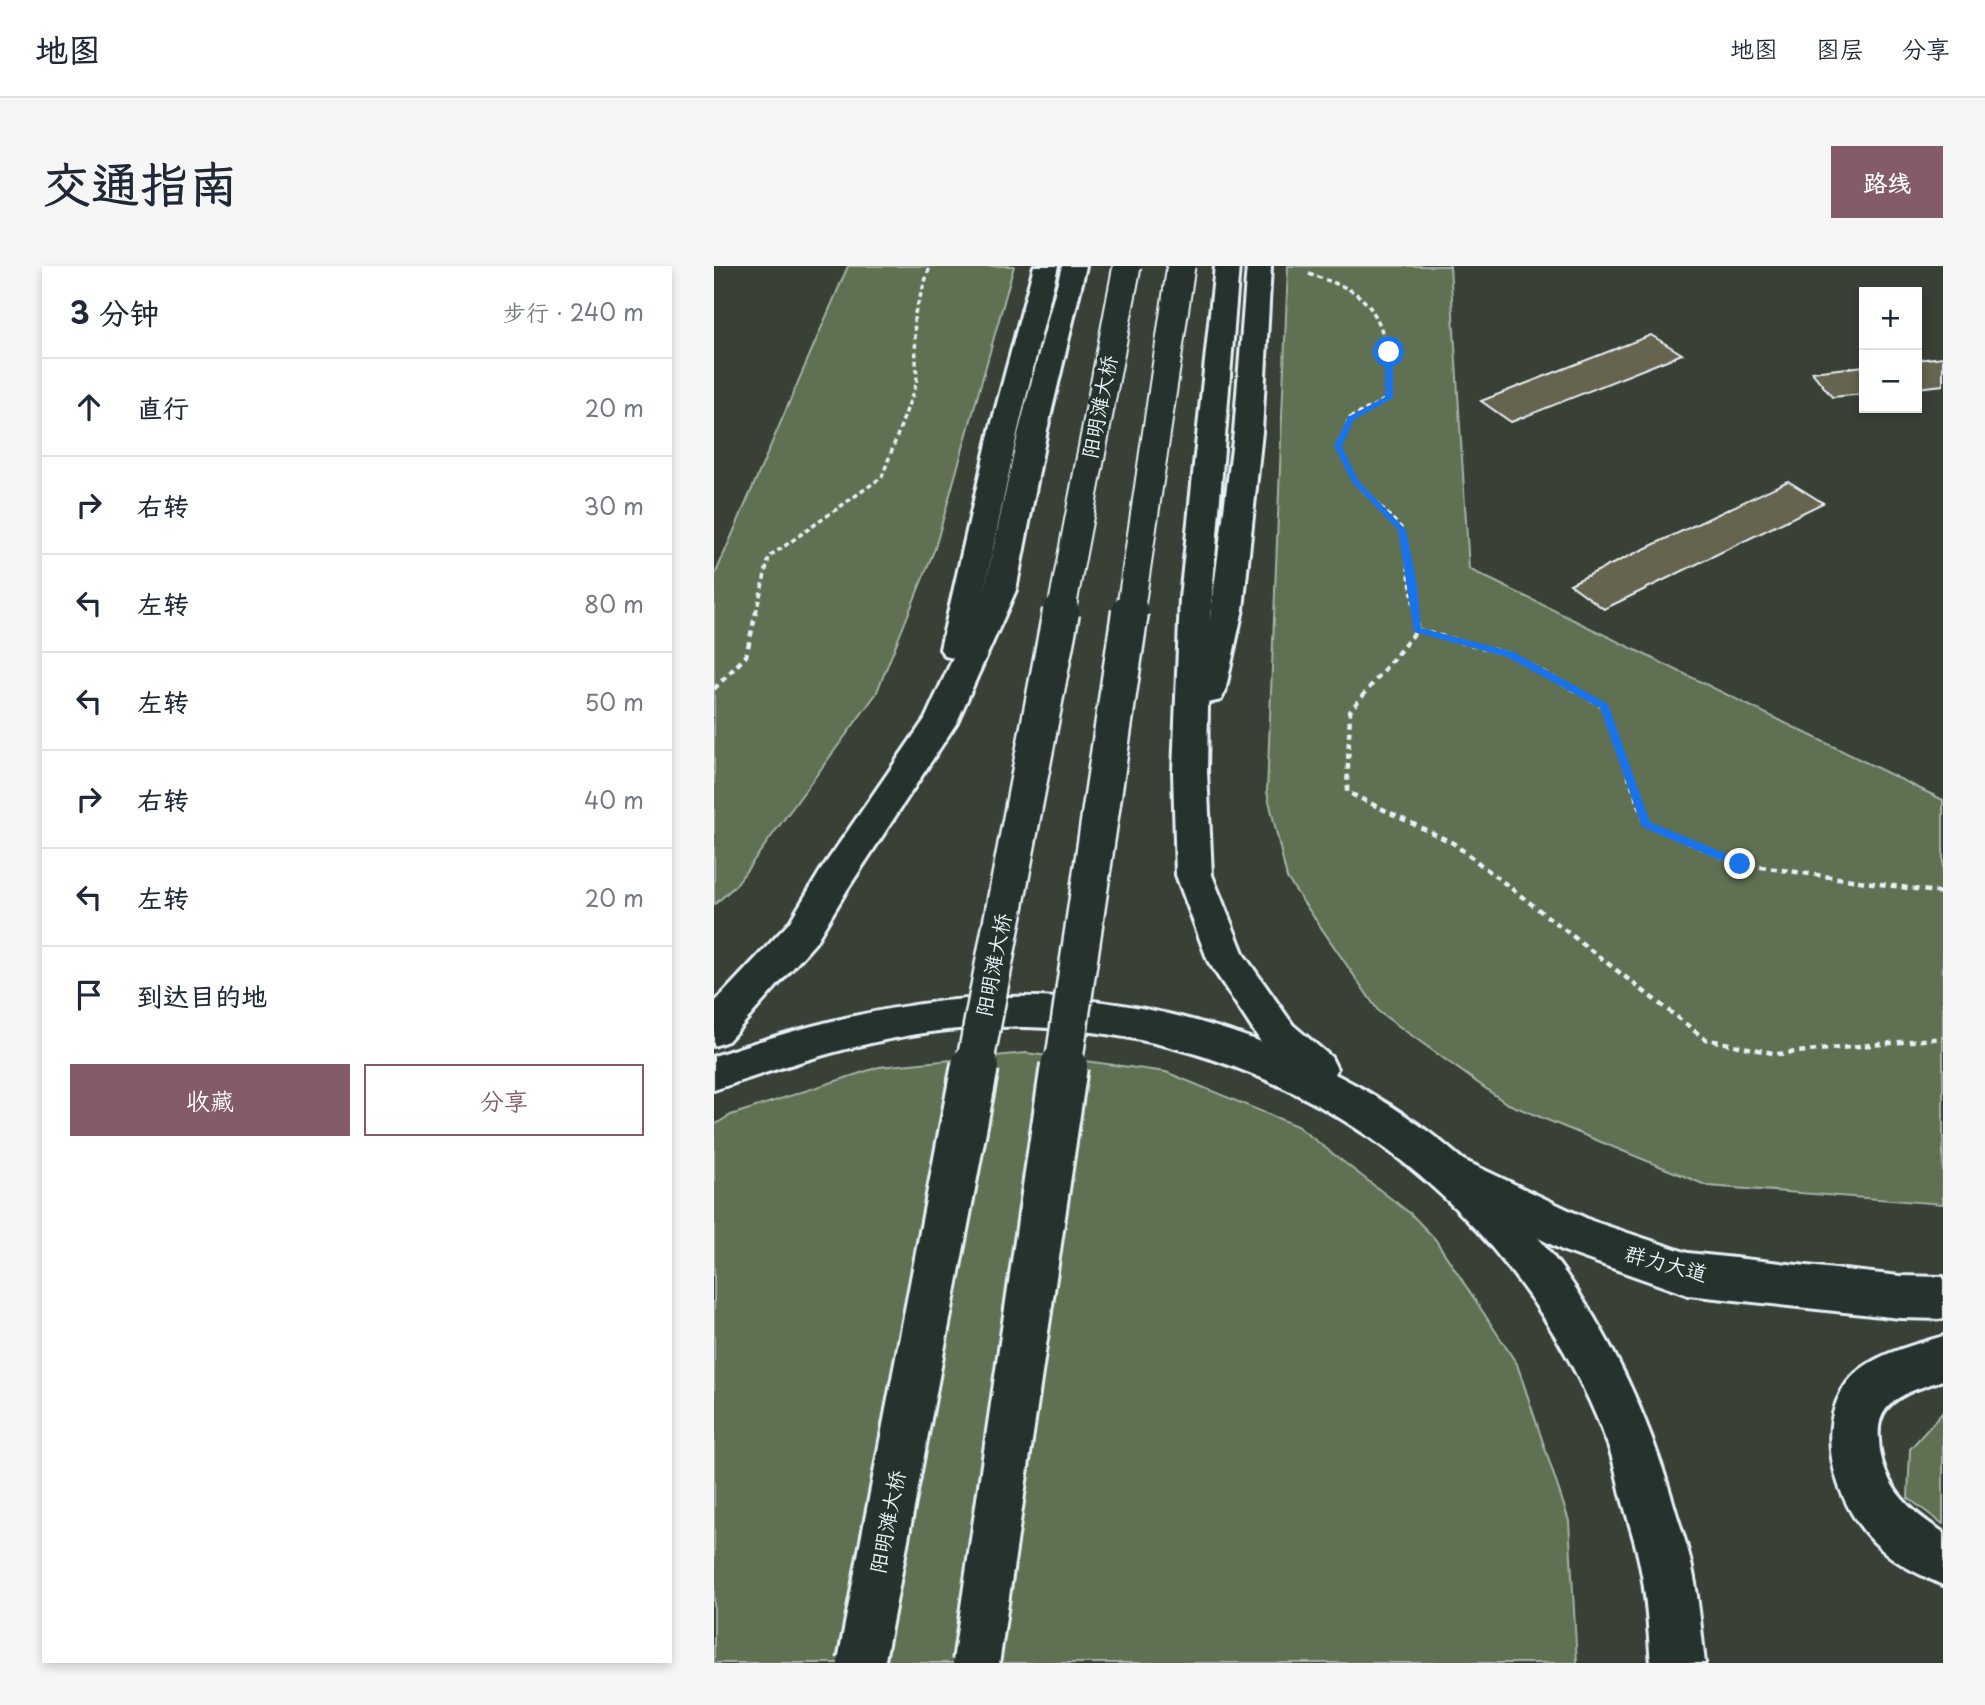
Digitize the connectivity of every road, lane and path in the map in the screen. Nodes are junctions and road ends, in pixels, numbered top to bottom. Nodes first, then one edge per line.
1 (930, 266) edge
2 (1046, 266) edge
3 (1074, 266) edge
4 (1127, 266) edge
5 (1181, 266) edge
6 (1227, 266) edge
7 (1259, 266) edge
8 (1309, 274) dead end
9 (1417, 630) junction
10 (714, 690) edge
11 (940, 722) junction
12 (1190, 772) junction
13 (1943, 893) edge
14 (714, 1030) edge
15 (1943, 1038) edge
16 (714, 1073) edge
17 (1355, 1103) junction
18 (1449, 1172) junction
19 (1943, 1298) edge
20 (1943, 1358) edge
21 (1943, 1559) edge
22 (861, 1663) edge
23 (976, 1663) edge
24 (1678, 1663) edge

1 - 10 path
2 - 11 main road
3 - 11 main road
4 - 22 main road, 阳明滩大桥, bridge
5 - 23 main road, bridge
6 - 12 main road
7 - 12 main road
8 - 9 path
9 - 13 path
9 - 15 path
11 - 14 main road
12 - 17 main road
16 - 17 main road
17 - 18 main road
18 - 19 main road, 群力大道
18 - 24 main road
20 - 21 main road

